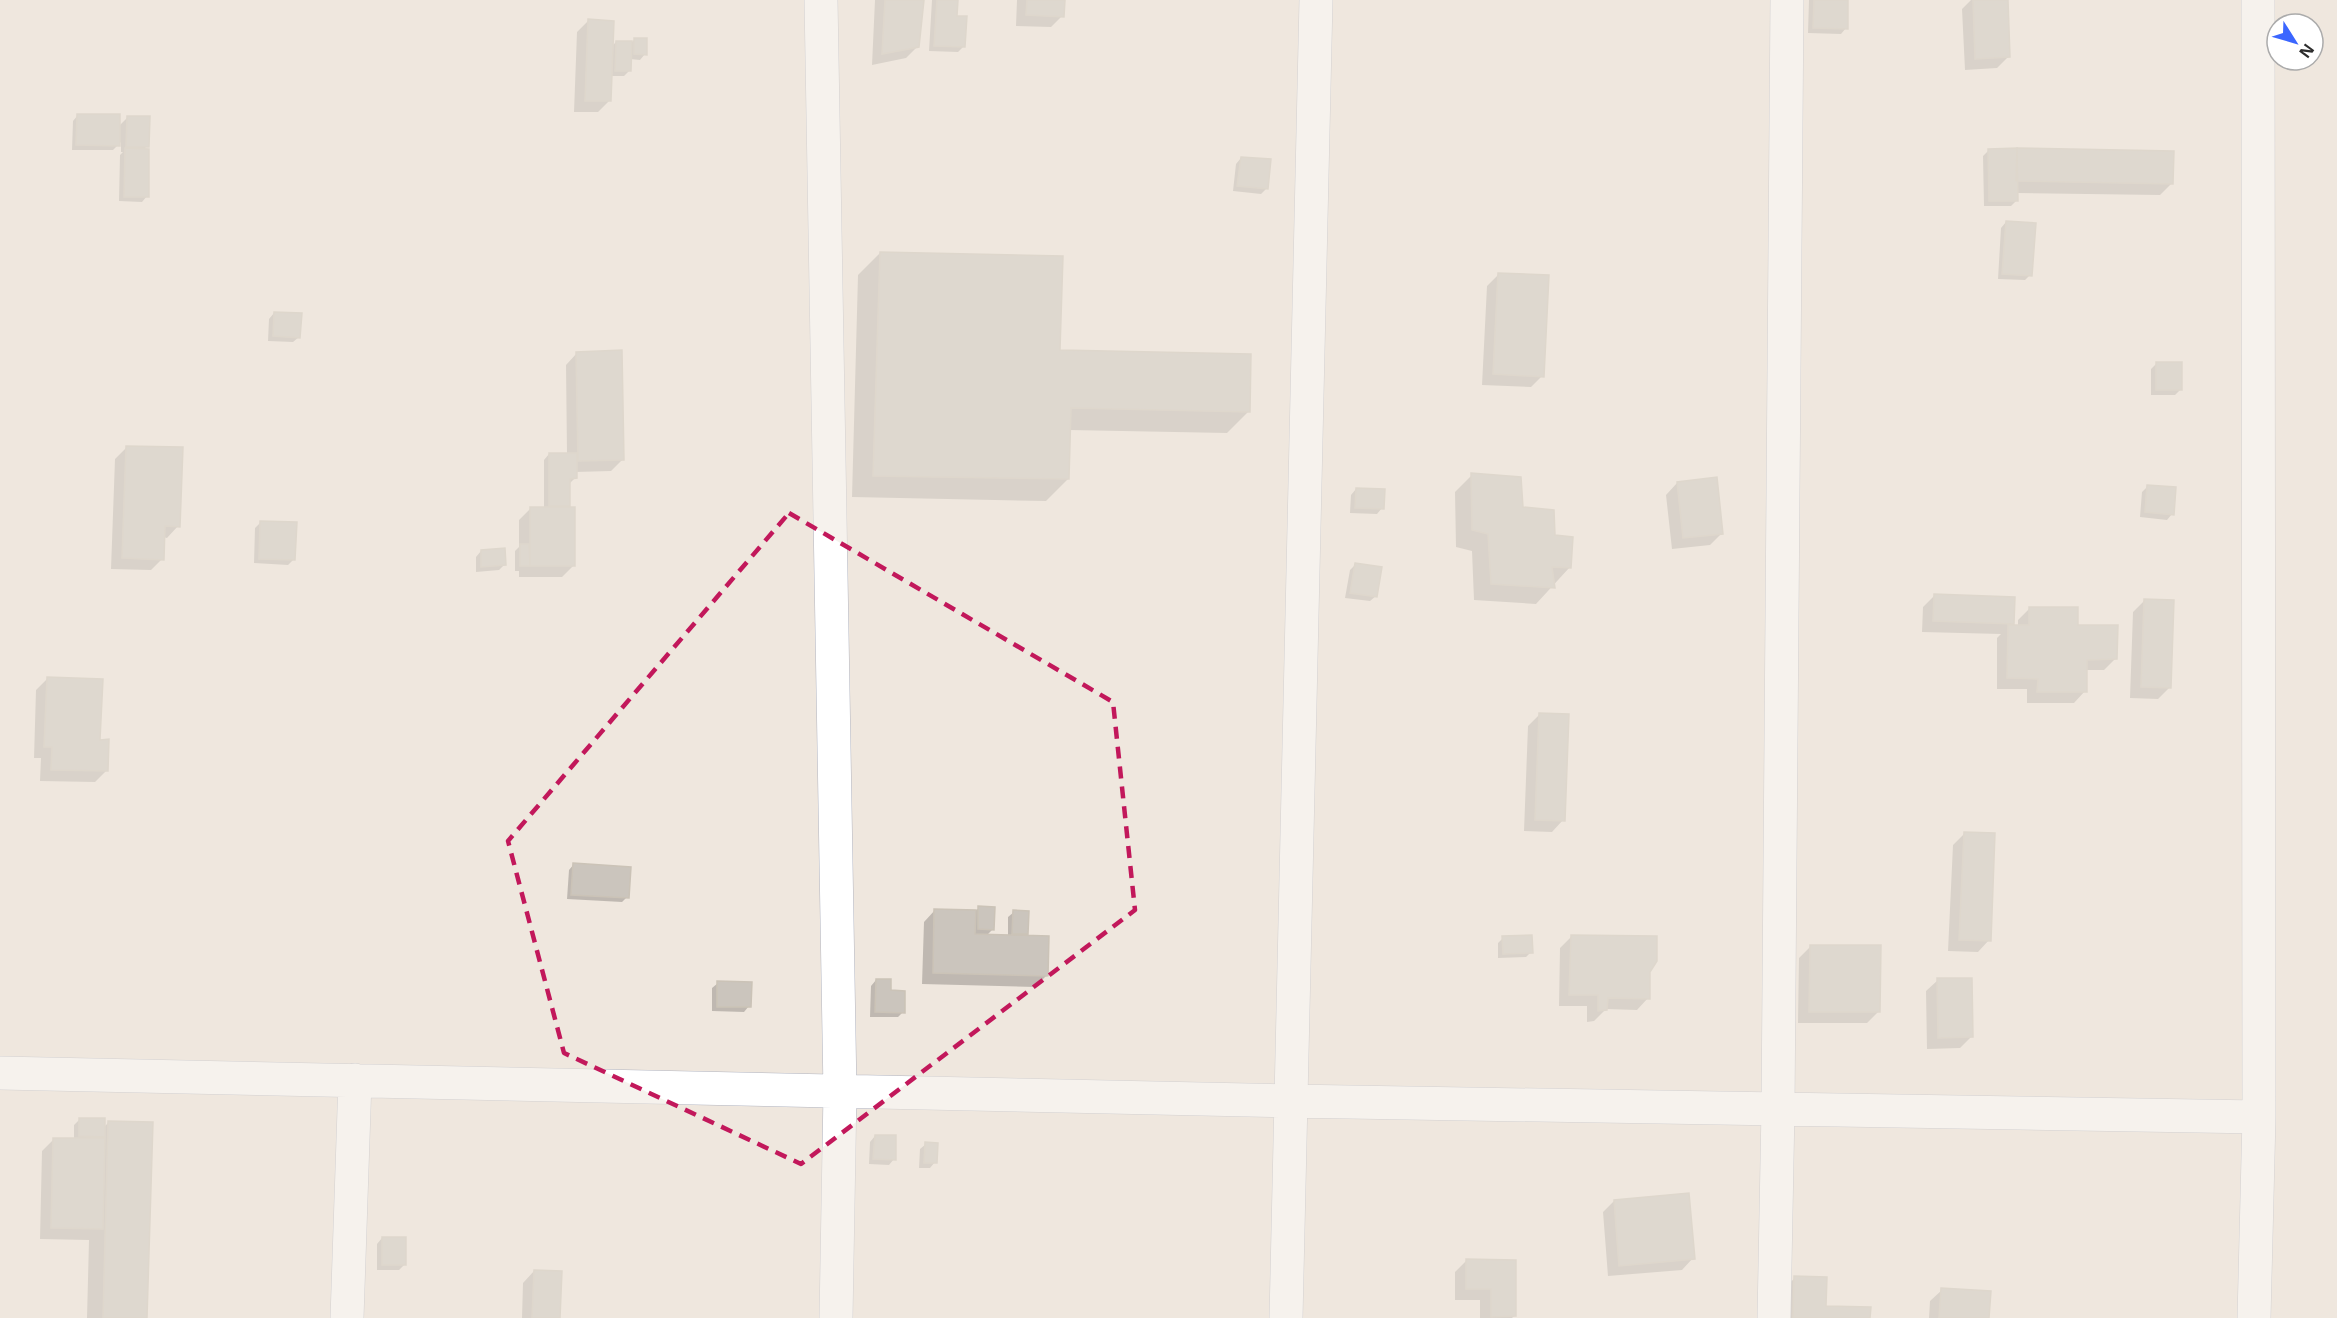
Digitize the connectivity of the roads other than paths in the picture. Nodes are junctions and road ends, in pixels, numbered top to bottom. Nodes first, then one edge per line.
1 (821, 0) edge
2 (1316, 0) edge
3 (1787, 0) edge
4 (2258, 0) edge
5 (0, 1073) edge
6 (355, 1080) junction
7 (840, 1092) junction
8 (1290, 1101) junction
9 (1778, 1109) junction
10 (2259, 1117) junction
11 (347, 1318) edge
12 (836, 1318) edge
13 (1286, 1318) edge
14 (1774, 1318) edge
15 (2254, 1318) edge

1 - 7 street
2 - 8 street
3 - 9 street
4 - 10 street
5 - 6 street
6 - 7 street
6 - 11 street
7 - 8 street
7 - 12 street
8 - 9 street
8 - 13 street
9 - 10 street
9 - 14 street
10 - 15 street

